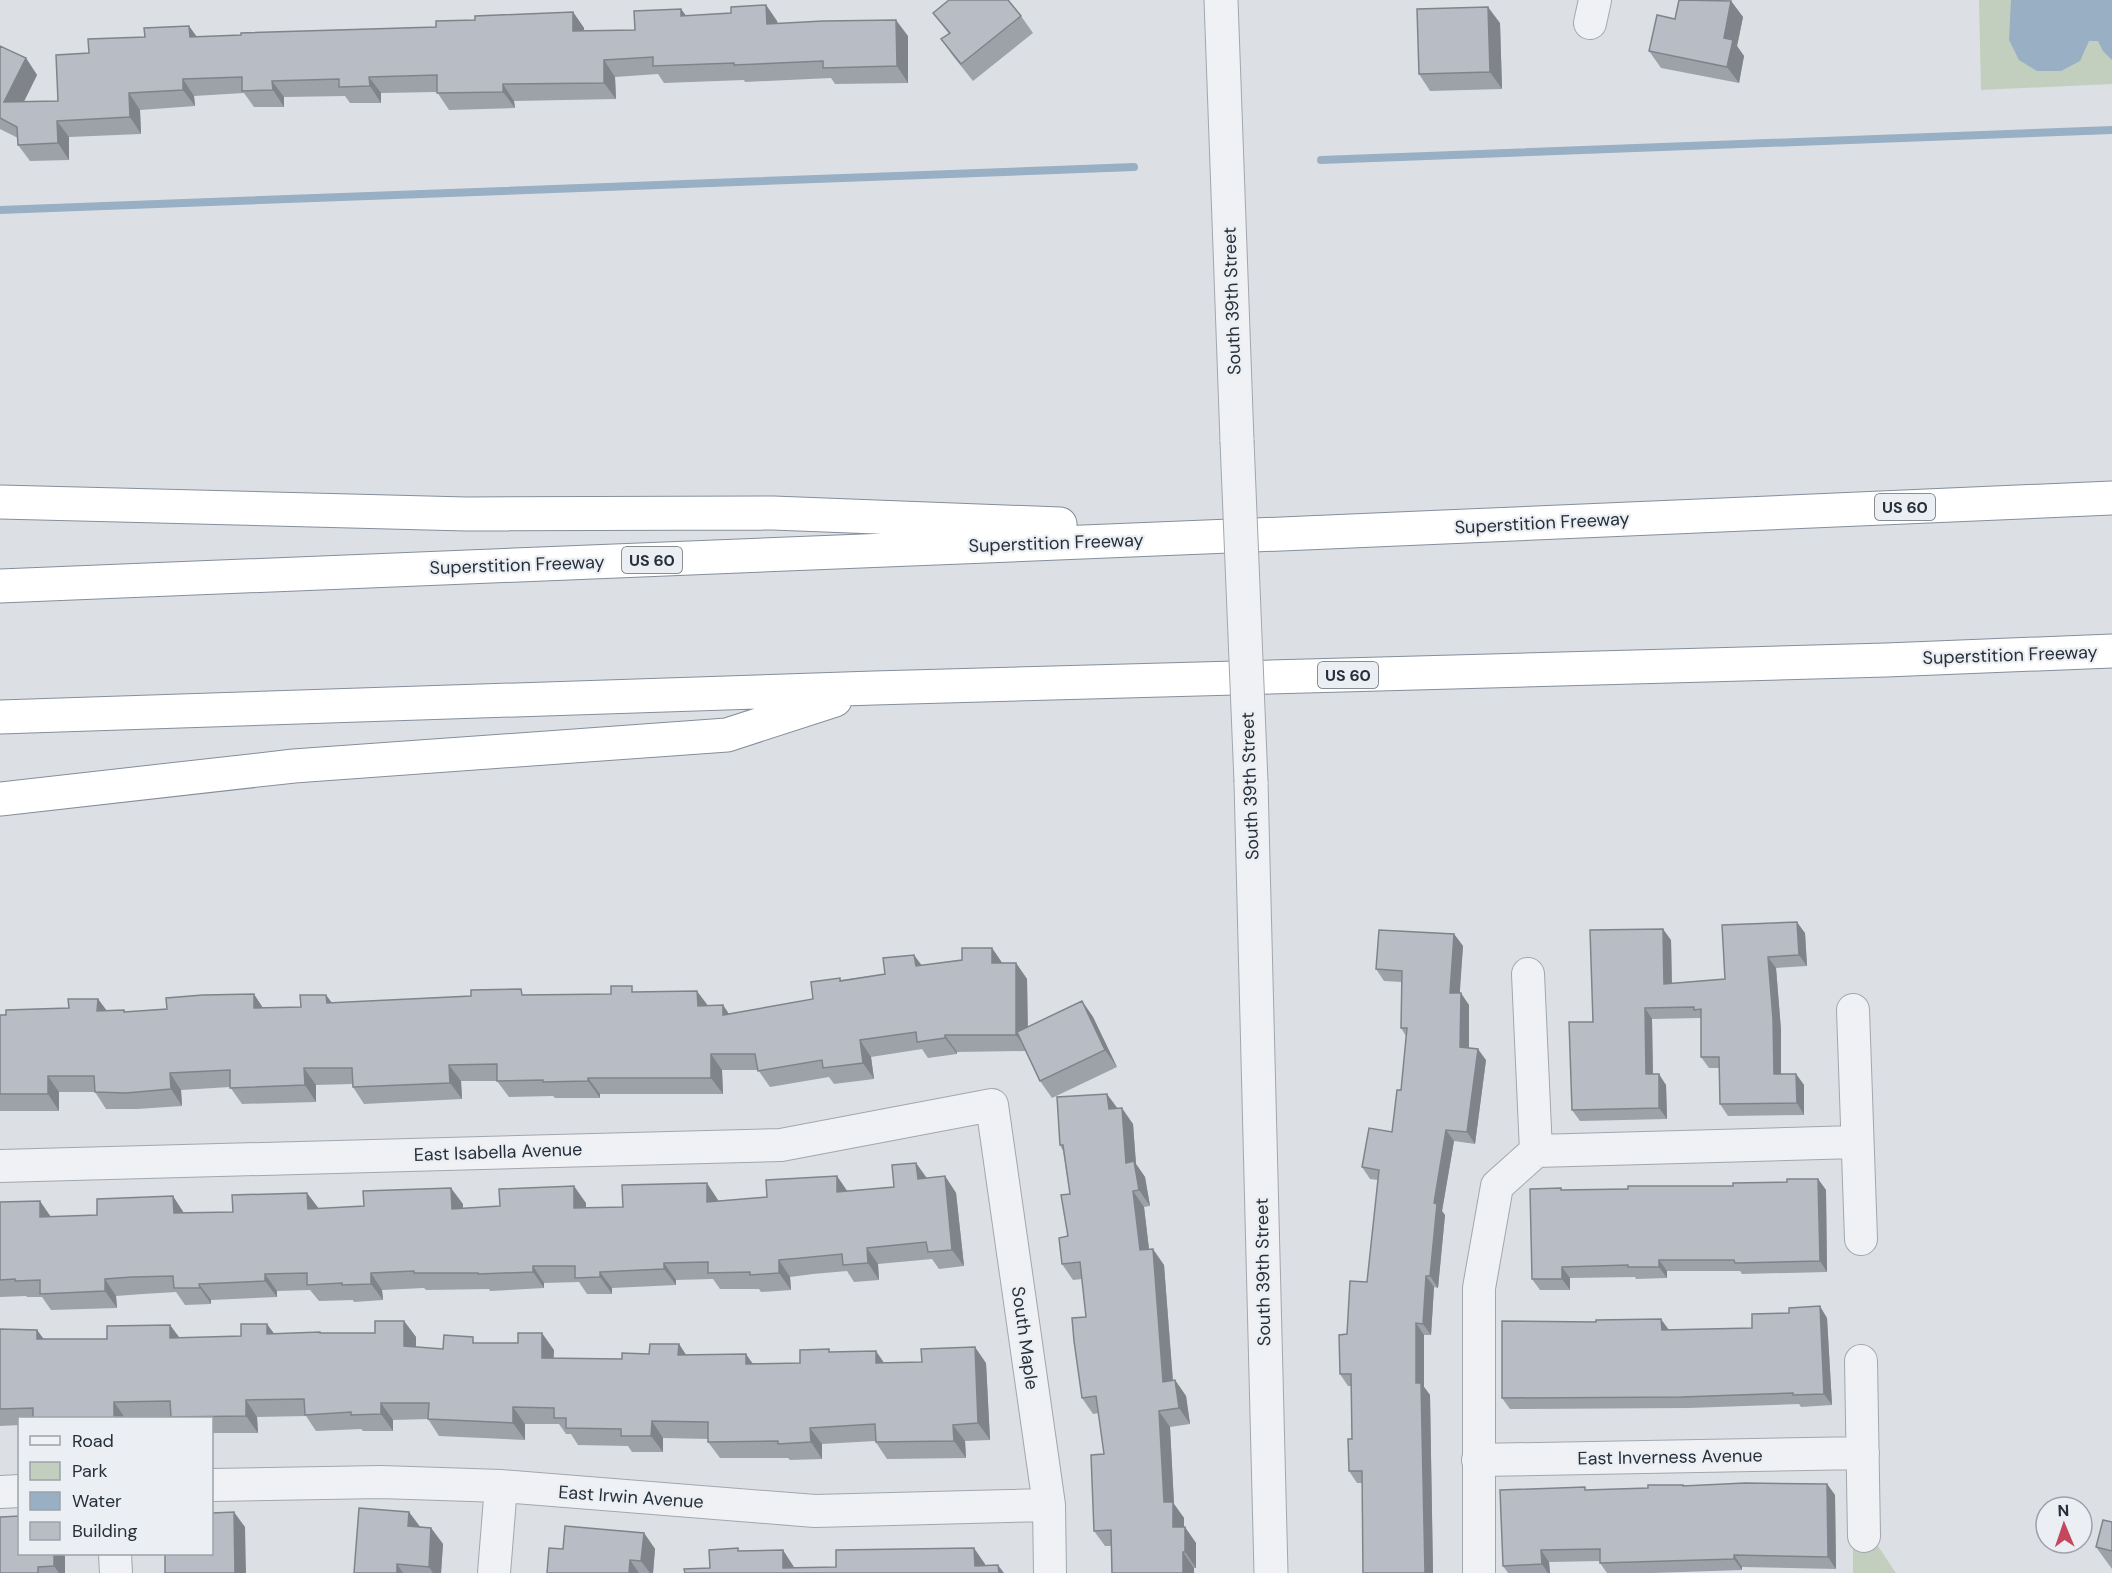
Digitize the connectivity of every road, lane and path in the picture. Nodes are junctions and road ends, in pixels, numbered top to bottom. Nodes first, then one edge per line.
1 (1221, 0) edge
2 (2112, 498) edge
3 (0, 502) edge
4 (1305, 533) junction
5 (0, 586) edge
6 (2112, 651) edge
7 (2001, 659) junction
8 (2112, 665) edge
9 (874, 688) junction
10 (0, 717) edge
11 (0, 799) edge
12 (1528, 974) dead end
13 (1853, 1010) dead end
14 (992, 1105) joint
15 (1856, 1142) junction
16 (1536, 1151) junction
17 (0, 1166) edge
18 (1861, 1239) dead end
19 (1861, 1361) dead end
20 (1863, 1453) junction
21 (1478, 1460) junction
22 (213, 1485) edge
23 (501, 1486) junction
24 (18, 1491) edge
25 (0, 1492) edge
26 (1049, 1505) junction
27 (1864, 1536) dead end
28 (115, 1555) edge
29 (116, 1573) edge
30 (494, 1573) edge
31 (1050, 1573) edge
32 (1271, 1573) edge
33 (1479, 1573) edge

1 - 32 street, South 39th Street, bridge
2 - 4 highway, Superstition Freeway / US 60
3 - 4 highway
4 - 5 highway, Superstition Freeway / US 60
6 - 7 highway, Superstition Freeway
7 - 8 highway
7 - 9 highway, US 60
9 - 10 highway, US 60
9 - 11 highway
12 - 16 street
13 - 15 street
14 - 17 street, East Isabella Avenue
14 - 26 street, South Maple
15 - 16 street
15 - 18 street
16 - 21 street
19 - 20 street
20 - 21 street, East Inverness Avenue
20 - 27 street
21 - 33 street
22 - 23 street, East Irwin Avenue
23 - 26 street, East Irwin Avenue
23 - 30 street
24 - 25 street
26 - 31 street, South Maple
28 - 29 street

